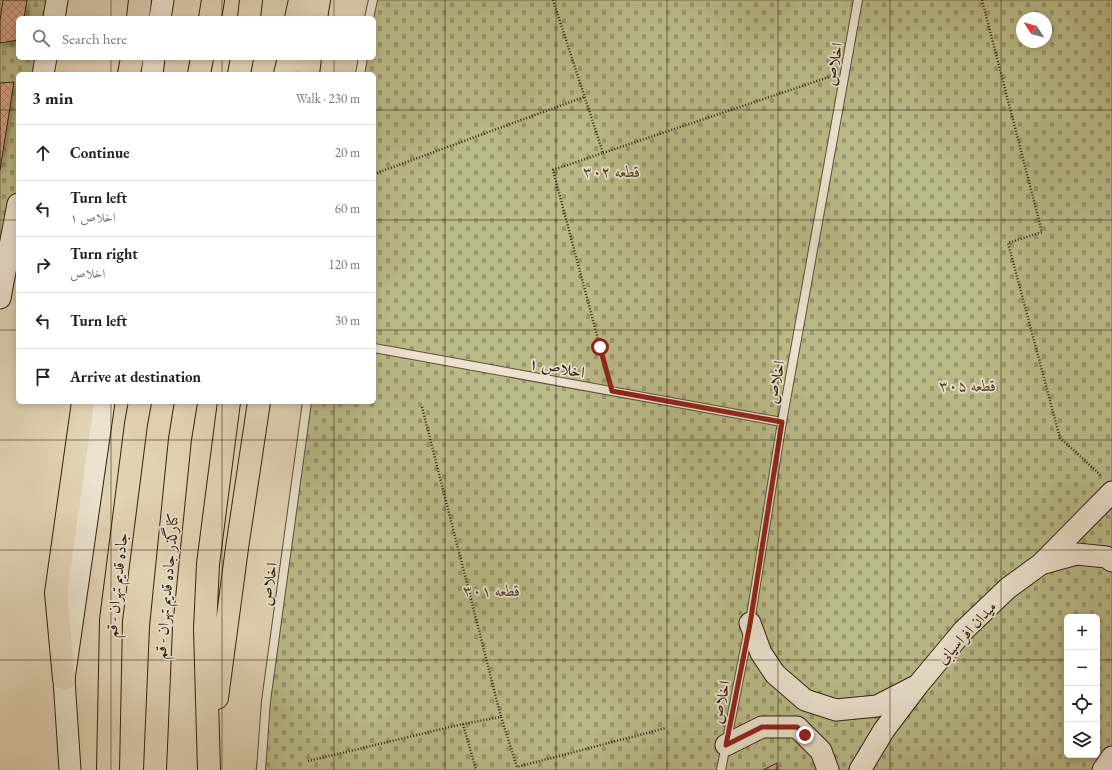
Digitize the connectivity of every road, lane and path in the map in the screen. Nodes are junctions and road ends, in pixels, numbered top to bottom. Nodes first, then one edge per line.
1 (57, 0) edge
2 (140, 0) edge
3 (163, 0) edge
4 (213, 0) edge
5 (252, 0) edge
6 (300, 0) edge
7 (319, 0) edge
8 (372, 0) edge
9 (553, 0) edge
10 (858, 0) edge
11 (982, 0) edge
12 (54, 16) edge
13 (138, 16) edge
14 (160, 16) edge
15 (210, 16) edge
16 (248, 16) edge
17 (296, 16) edge
18 (316, 16) edge
19 (370, 16) edge
20 (46, 60) edge
21 (132, 60) edge
22 (154, 60) edge
23 (202, 60) edge
24 (242, 60) edge
25 (288, 60) edge
26 (310, 60) edge
27 (363, 60) edge
28 (845, 71) junction
29 (43, 72) edge
30 (130, 72) edge
31 (152, 72) edge
32 (199, 72) edge
33 (239, 72) edge
34 (285, 72) edge
35 (308, 72) edge
36 (360, 72) edge
37 (584, 97) junction
38 (603, 154) junction
39 (376, 173) edge
40 (16, 214) edge
41 (0, 298) edge
42 (376, 348) edge
43 (612, 391) junction
44 (83, 404) edge
45 (104, 404) edge
46 (140, 404) edge
47 (186, 404) edge
48 (228, 404) edge
49 (259, 404) edge
50 (307, 404) edge
51 (422, 407) dead end
52 (782, 422) junction
53 (1109, 486) edge
54 (1112, 561) edge
55 (1041, 564) junction
56 (750, 624) junction
57 (64, 679) junction
58 (918, 685) junction
59 (501, 717) junction
60 (463, 724) junction
61 (666, 728) dead end
62 (726, 745) junction
63 (1112, 757) edge
64 (308, 762) dead end
65 (209, 766) edge
66 (70, 770) edge
67 (108, 770) edge
68 (156, 770) edge
69 (261, 770) edge
70 (476, 770) edge
71 (721, 770) edge
72 (828, 770) edge
73 (860, 770) edge
74 (1102, 770) edge

1 - 12 street
2 - 13 highway
3 - 14 street
4 - 15 highway
5 - 16 highway
6 - 17 highway
7 - 18 highway
8 - 19 lane
9 - 37 path
10 - 28 lane, اخلاص
11 - 53 path
20 - 29 street
21 - 30 highway
22 - 31 street
23 - 32 highway
24 - 33 highway
25 - 34 highway
26 - 35 highway
27 - 36 lane
28 - 38 path
28 - 52 lane, اخلاص
37 - 38 path
37 - 39 path
38 - 43 path
40 - 41 street
42 - 43 lane, اخلاص ۱
43 - 52 lane, اخلاص ۱
44 - 57 highway
45 - 57 street
46 - 67 highway, جاده قدیم تهران - قم
47 - 68 highway, کنارگذر جاده قدیم تهران - قم
48 - 65 highway
49 - 65 highway
50 - 69 lane, اخلاص
51 - 59 path
52 - 56 lane, اخلاص
53 - 55 street
54 - 55 street, میدان افراسیابی
55 - 58 street, میدان افراسیابی
56 - 58 street
56 - 62 lane, اخلاص
57 - 66 street
58 - 73 street, میدان افراسیابی
59 - 60 path
59 - 61 path
60 - 64 path
60 - 70 path
62 - 71 lane, اخلاص
62 - 72 street
63 - 74 street

